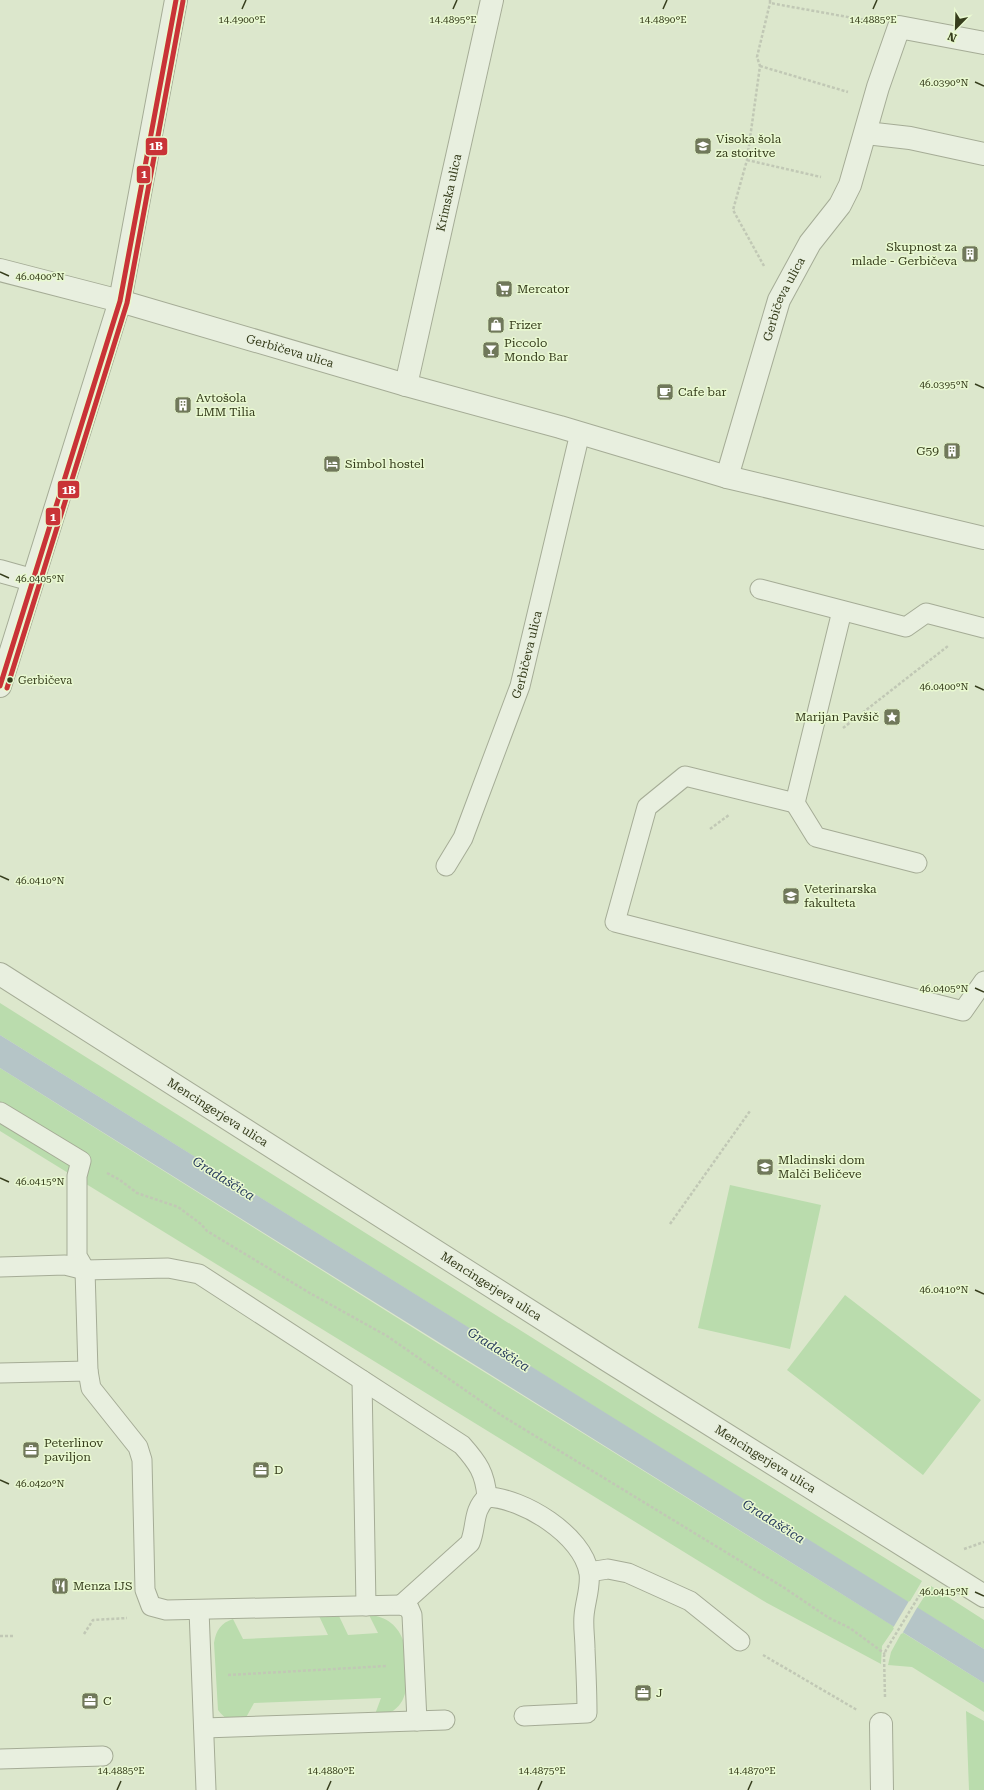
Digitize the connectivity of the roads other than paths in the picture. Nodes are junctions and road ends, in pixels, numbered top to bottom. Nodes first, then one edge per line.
1 (176, 0) edge
2 (492, 0) edge
3 (984, 43) edge
4 (866, 133) junction
5 (984, 154) edge
6 (0, 270) edge
7 (120, 301) junction
8 (406, 385) junction
9 (580, 433) junction
10 (727, 477) junction
11 (984, 538) edge
12 (0, 571) edge
13 (32, 580) junction
14 (760, 588) dead end
15 (842, 611) junction
16 (984, 628) edge
17 (0, 686) edge
18 (796, 803) junction
19 (917, 863) dead end
20 (446, 866) dead end
21 (0, 974) edge
22 (984, 981) edge
23 (0, 1112) edge
24 (0, 1267) edge
25 (85, 1270) junction
26 (88, 1371) junction
27 (0, 1373) edge
28 (362, 1380) junction
29 (487, 1497) junction
30 (589, 1572) junction
31 (984, 1596) edge
32 (401, 1605) junction
33 (366, 1606) junction
34 (199, 1610) junction
35 (740, 1641) road end
36 (524, 1716) dead end
37 (445, 1720) dead end
38 (417, 1721) junction
39 (881, 1724) road end
40 (204, 1728) junction
41 (103, 1756) dead end
42 (0, 1759) edge
43 (206, 1790) edge
44 (882, 1790) edge

1 - 7 street
2 - 8 street, Krimska ulica
3 - 4 street, Gerbičeva ulica
4 - 5 street
4 - 10 street, Gerbičeva ulica
6 - 7 street, Gerbičeva ulica
7 - 8 street, Gerbičeva ulica
7 - 13 street
8 - 9 street, Gerbičeva ulica
9 - 10 street, Gerbičeva ulica
9 - 20 lane, Gerbičeva ulica
10 - 11 street, Gerbičeva ulica
12 - 13 street
13 - 17 street
14 - 15 lane
15 - 16 lane
15 - 18 lane
18 - 19 lane
18 - 22 lane
21 - 31 street, Mencingerjeva ulica
23 - 25 lane
24 - 25 lane
25 - 26 lane
25 - 28 lane
26 - 27 lane
26 - 34 lane
28 - 29 lane
28 - 33 lane
29 - 30 lane
29 - 32 lane
30 - 35 lane
30 - 36 lane
32 - 33 lane
32 - 38 lane
33 - 34 lane
34 - 40 lane
37 - 38 lane
38 - 40 lane
39 - 44 street
40 - 43 lane
41 - 42 lane

